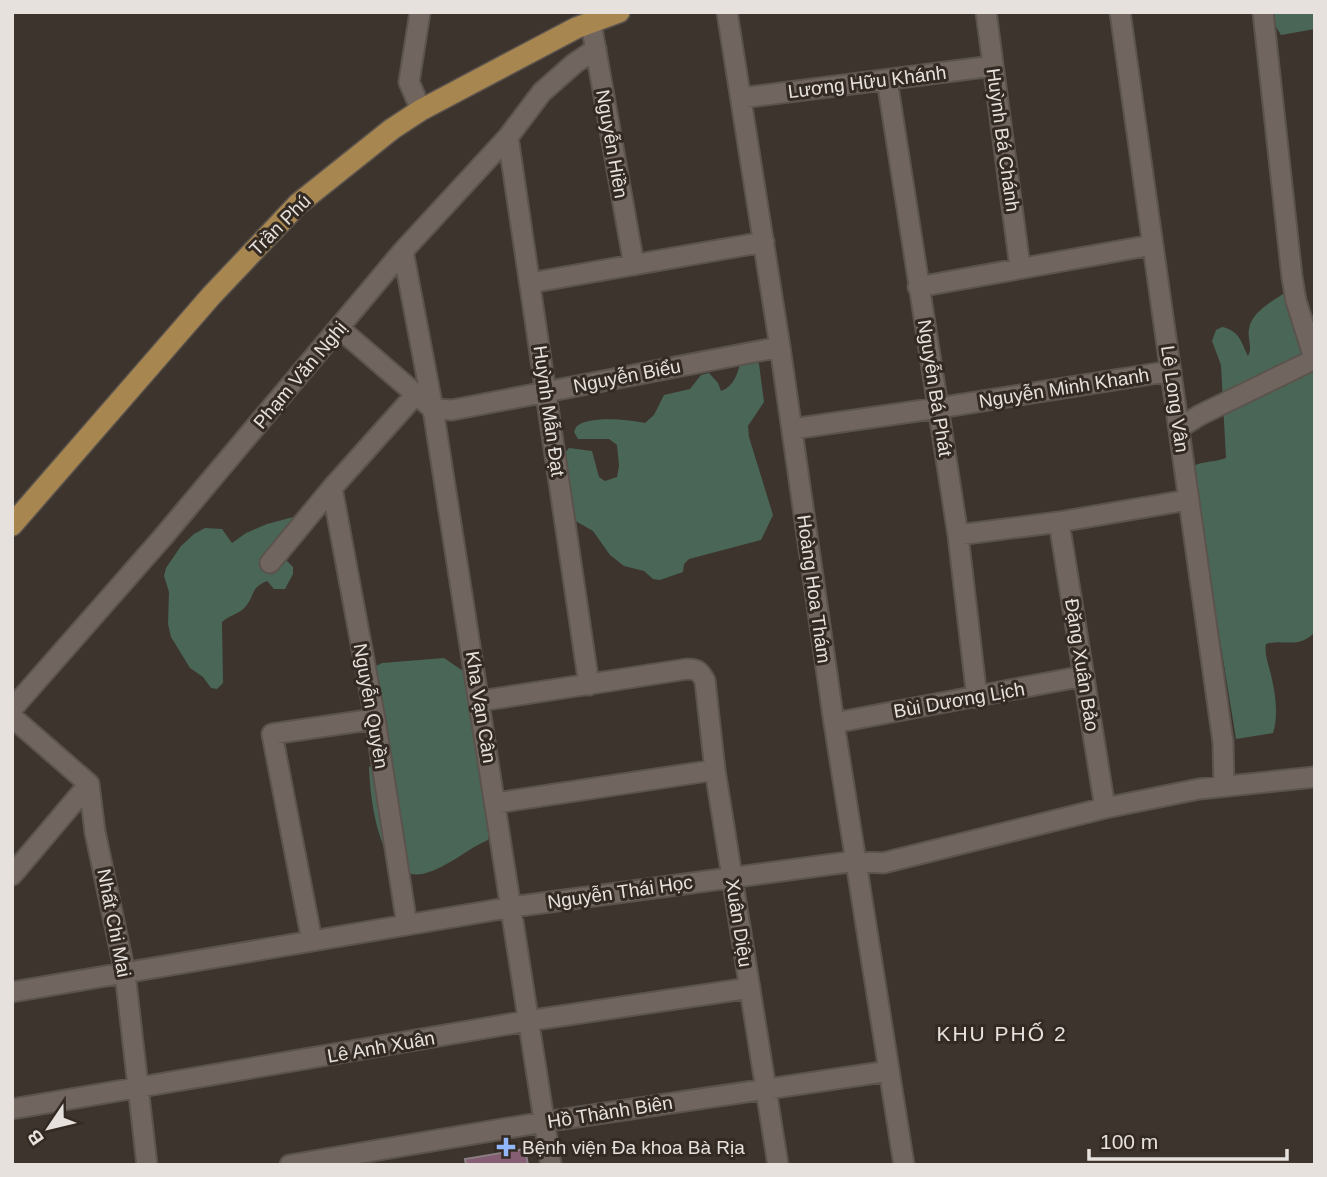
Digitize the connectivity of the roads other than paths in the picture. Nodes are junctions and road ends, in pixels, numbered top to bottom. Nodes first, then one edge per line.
1 (420, 12) edge
2 (618, 12) edge
3 (727, 12) edge
4 (986, 12) edge
5 (1120, 12) edge
6 (1263, 12) edge
7 (591, 23) junction
8 (596, 49) junction
9 (993, 66) junction
10 (887, 80) junction
11 (741, 98) junction
12 (421, 110) junction
13 (508, 136) junction
14 (764, 242) junction
15 (1153, 245) junction
16 (402, 251) junction
17 (634, 265) junction
18 (1020, 267) junction
19 (530, 282) junction
20 (918, 287) junction
21 (339, 328) junction
22 (780, 347) junction
23 (1315, 360) edge
24 (1171, 371) junction
25 (546, 391) junction
26 (417, 393) junction
27 (938, 408) junction
28 (433, 409) junction
29 (1179, 428) junction
30 (792, 429) junction
31 (332, 488) junction
32 (1188, 500) junction
33 (1059, 522) junction
34 (12, 526) edge
35 (958, 535) junction
36 (270, 563) dead end
37 (1084, 676) junction
38 (589, 685) junction
39 (977, 698) junction
40 (480, 701) junction
41 (12, 709) edge
42 (12, 717) edge
43 (375, 719) junction
44 (834, 723) junction
45 (715, 771) junction
46 (1315, 776) edge
47 (89, 784) junction
48 (1224, 786) junction
49 (496, 803) junction
50 (1105, 808) junction
51 (856, 861) junction
52 (12, 875) edge
53 (732, 877) junction
54 (512, 907) junction
55 (407, 925) junction
56 (312, 941) junction
57 (124, 973) junction
58 (750, 988) junction
59 (12, 992) edge
60 (527, 1021) junction
61 (890, 1071) junction
62 (766, 1088) junction
63 (138, 1089) junction
64 (12, 1110) edge
65 (544, 1122) junction
66 (147, 1165) edge
67 (290, 1165) edge
68 (551, 1165) edge
69 (778, 1165) edge
70 (904, 1165) edge

1 - 12 street
2 - 7 main road, Trần Phú
3 - 11 street, Hoàng Hoa Thám
4 - 9 street, Huỳnh Bá Chánh
5 - 15 street, Lê Long Vân
6 - 23 street
7 - 8 street, Nguyễn Hiền
7 - 12 main road, Trần Phú
8 - 13 street, Phạm Văn Nghị
8 - 17 street, Nguyễn Hiền
9 - 10 street, Lương Hữu Khánh
9 - 18 street, Huỳnh Bá Chánh
10 - 11 street, Lương Hữu Khánh
10 - 20 street, Nguyễn Bá Phát
11 - 14 street, Hoàng Hoa Thám
12 - 34 main road, Trần Phú
13 - 16 street, Phạm Văn Nghị
13 - 19 street, Huỳnh Mẫn Đạt
14 - 17 street
14 - 22 street, Hoàng Hoa Thám
15 - 18 street
15 - 24 street, Lê Long Vân
16 - 21 street, Phạm Văn Nghị
16 - 28 street, Kha Vạn Cân
17 - 19 street
18 - 20 street
19 - 25 street, Huỳnh Mẫn Đạt
20 - 27 street, Nguyễn Bá Phát
21 - 26 street
21 - 41 street, Phạm Văn Nghị
22 - 25 street, Nguyễn Biểu
22 - 30 street, Hoàng Hoa Thám
23 - 29 street
24 - 27 street, Nguyễn Minh Khanh
24 - 29 street, Lê Long Vân
25 - 28 street, Nguyễn Biểu
25 - 38 street, Huỳnh Mẫn Đạt
26 - 28 street
26 - 31 street
27 - 30 street, Nguyễn Minh Khanh
27 - 35 street, Nguyễn Bá Phát
28 - 40 street, Kha Vạn Cân
29 - 32 street, Lê Long Vân
30 - 44 street, Hoàng Hoa Thám
31 - 36 street
31 - 43 street, Nguyễn Quyền
32 - 33 street
32 - 48 street, Lê Long Vân
33 - 35 street
33 - 37 street, Đặng Xuân Bảo
35 - 39 street, Nguyễn Bá Phát
37 - 39 street, Bùi Dương Lịch
37 - 50 street, Đặng Xuân Bảo
38 - 40 street
38 - 45 street, Xuân Diệu
39 - 44 street, Bùi Dương Lịch
40 - 49 street, Kha Vạn Cân
42 - 47 street
43 - 55 street, Nguyễn Quyền
43 - 56 street
44 - 51 street, Hoàng Hoa Thám
45 - 49 street
45 - 53 street, Xuân Diệu
46 - 48 street, Nguyễn Thái Học
47 - 52 street
47 - 57 street, Nhất Chi Mai
48 - 50 street, Nguyễn Thái Học
49 - 54 street, Kha Vạn Cân
50 - 51 street, Nguyễn Thái Học
51 - 53 street, Nguyễn Thái Học
51 - 61 street, Hoàng Hoa Thám
53 - 54 street, Nguyễn Thái Học
53 - 58 street, Xuân Diệu
54 - 55 street, Nguyễn Thái Học
54 - 60 street, Kha Vạn Cân
55 - 56 street, Nguyễn Thái Học
56 - 57 street, Nguyễn Thái Học
57 - 59 street, Nguyễn Thái Học
57 - 63 street, Nhất Chi Mai
58 - 60 street, Lê Anh Xuân
58 - 62 street, Xuân Diệu
60 - 63 street, Lê Anh Xuân
60 - 65 street, Kha Vạn Cân
61 - 62 street, Hồ Thành Biên
61 - 70 street, Hoàng Hoa Thám
62 - 65 street, Hồ Thành Biên
62 - 69 street, Xuân Diệu
63 - 64 street, Lê Anh Xuân
63 - 66 street, Nhất Chi Mai
65 - 67 street, Hồ Thành Biên
65 - 68 street, Kha Vạn Cân

